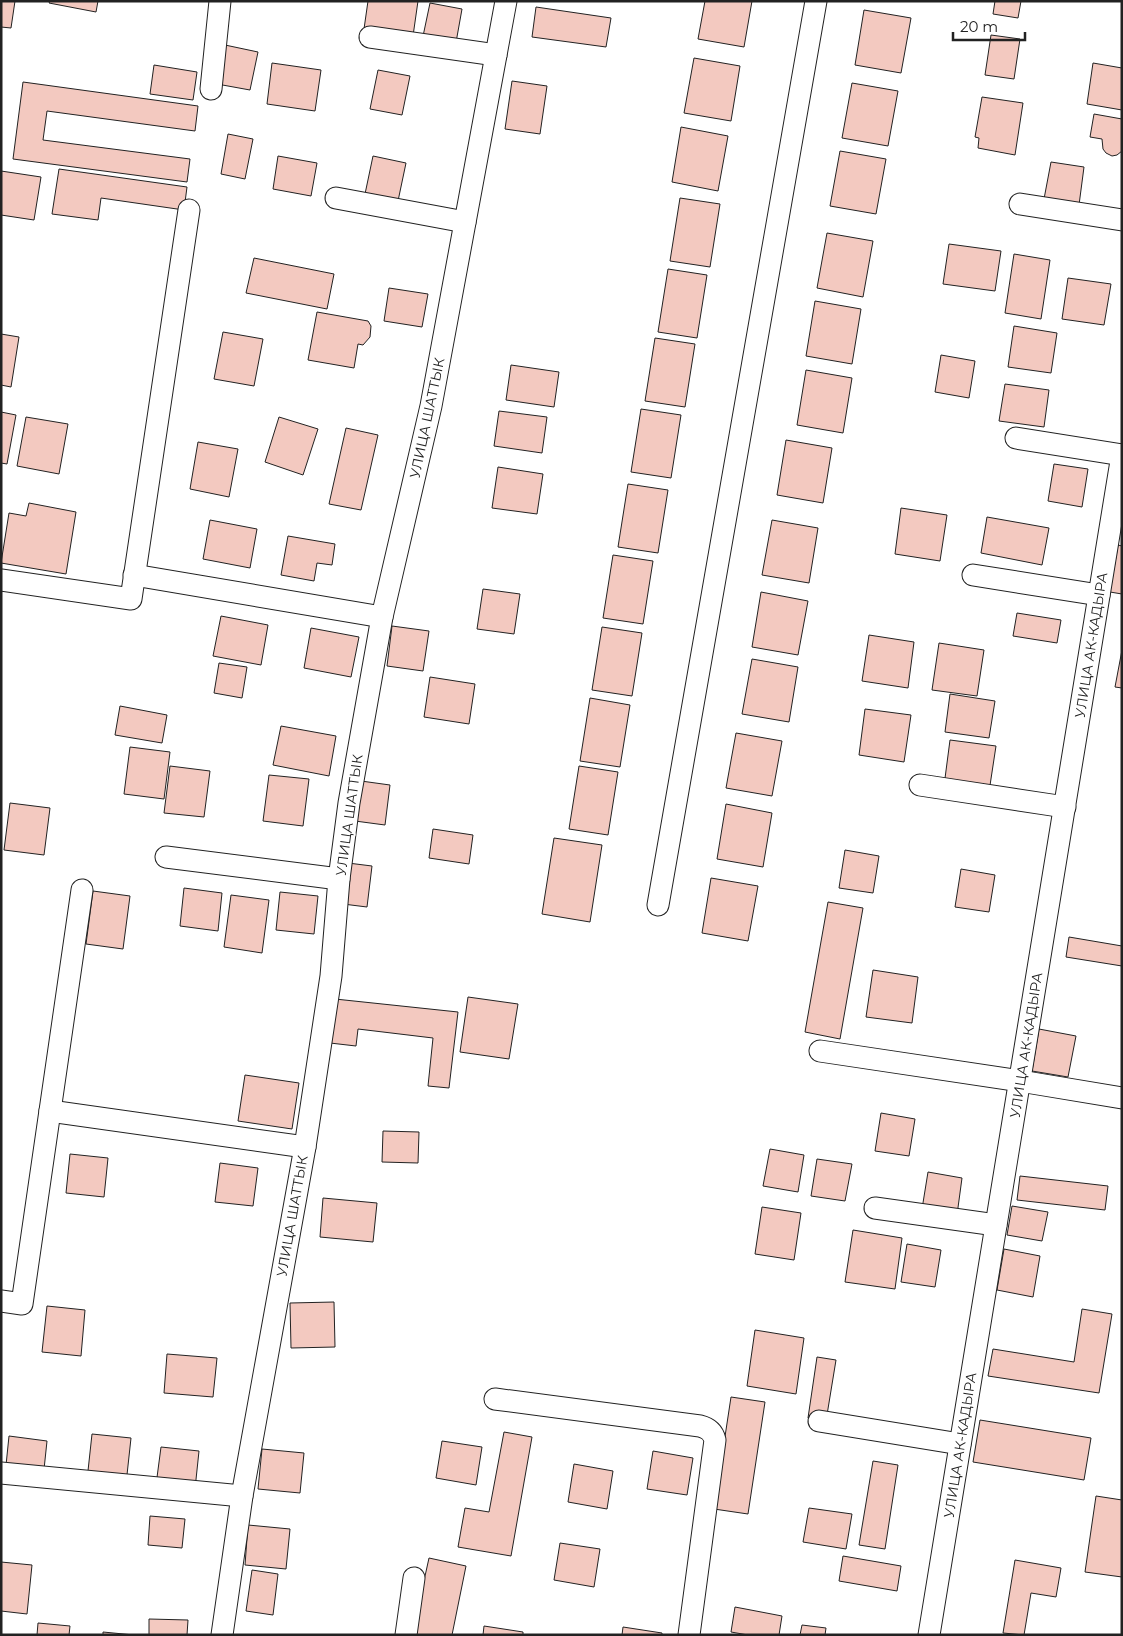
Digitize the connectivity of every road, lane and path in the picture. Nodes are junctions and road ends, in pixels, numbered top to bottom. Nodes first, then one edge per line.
1 (220, 1) edge
2 (506, 1) edge
3 (816, 1) edge
4 (370, 36) dead end
5 (496, 55) junction
6 (211, 89) dead end
7 (336, 198) dead end
8 (1020, 204) dead end
9 (189, 210) dead end
10 (1122, 220) edge
11 (465, 222) junction
12 (1016, 438) dead end
13 (1122, 455) edge
14 (134, 575) junction
15 (972, 575) dead end
16 (1, 580) edge
17 (1099, 595) junction
18 (382, 617) junction
19 (920, 785) dead end
20 (1064, 807) junction
21 (166, 857) dead end
22 (339, 880) junction
23 (82, 890) dead end
24 (658, 905) dead end
25 (820, 1051) dead end
26 (1020, 1081) junction
27 (1122, 1098) edge
28 (50, 1111) junction
29 (305, 1147) junction
30 (875, 1208) dead end
31 (996, 1225) junction
32 (1, 1302) edge
33 (495, 1399) dead end
34 (820, 1421) dead end
35 (960, 1444) junction
36 (1, 1473) edge
37 (242, 1496) junction
38 (414, 1578) dead end
39 (222, 1635) edge
40 (406, 1635) edge
41 (689, 1635) edge
42 (929, 1635) edge

1 - 6 street
2 - 5 street, УЛИЦА ШАТТЫК
3 - 24 street
4 - 5 street
5 - 11 street, УЛИЦА ШАТТЫК
7 - 11 street
8 - 10 street
9 - 14 street
11 - 18 street, УЛИЦА ШАТТЫК
12 - 13 street
13 - 17 street, УЛИЦА АК-КАДЫРА
14 - 16 street
14 - 18 street
15 - 17 street
17 - 20 street, УЛИЦА АК-КАДЫРА
18 - 22 street, УЛИЦА ШАТТЫК
19 - 20 street
20 - 26 street, УЛИЦА АК-КАДЫРА
21 - 22 street
22 - 29 street, УЛИЦА ШАТТЫК
23 - 28 street
25 - 26 street
26 - 27 street
26 - 31 street, УЛИЦА АК-КАДЫРА
28 - 29 street
28 - 32 street
29 - 37 street, УЛИЦА ШАТТЫК
30 - 31 street
31 - 35 street, УЛИЦА АК-КАДЫРА
33 - 41 street
34 - 35 street
35 - 42 street, УЛИЦА АК-КАДЫРА
36 - 37 street
37 - 39 street, УЛИЦА ШАТТЫК
38 - 40 street

